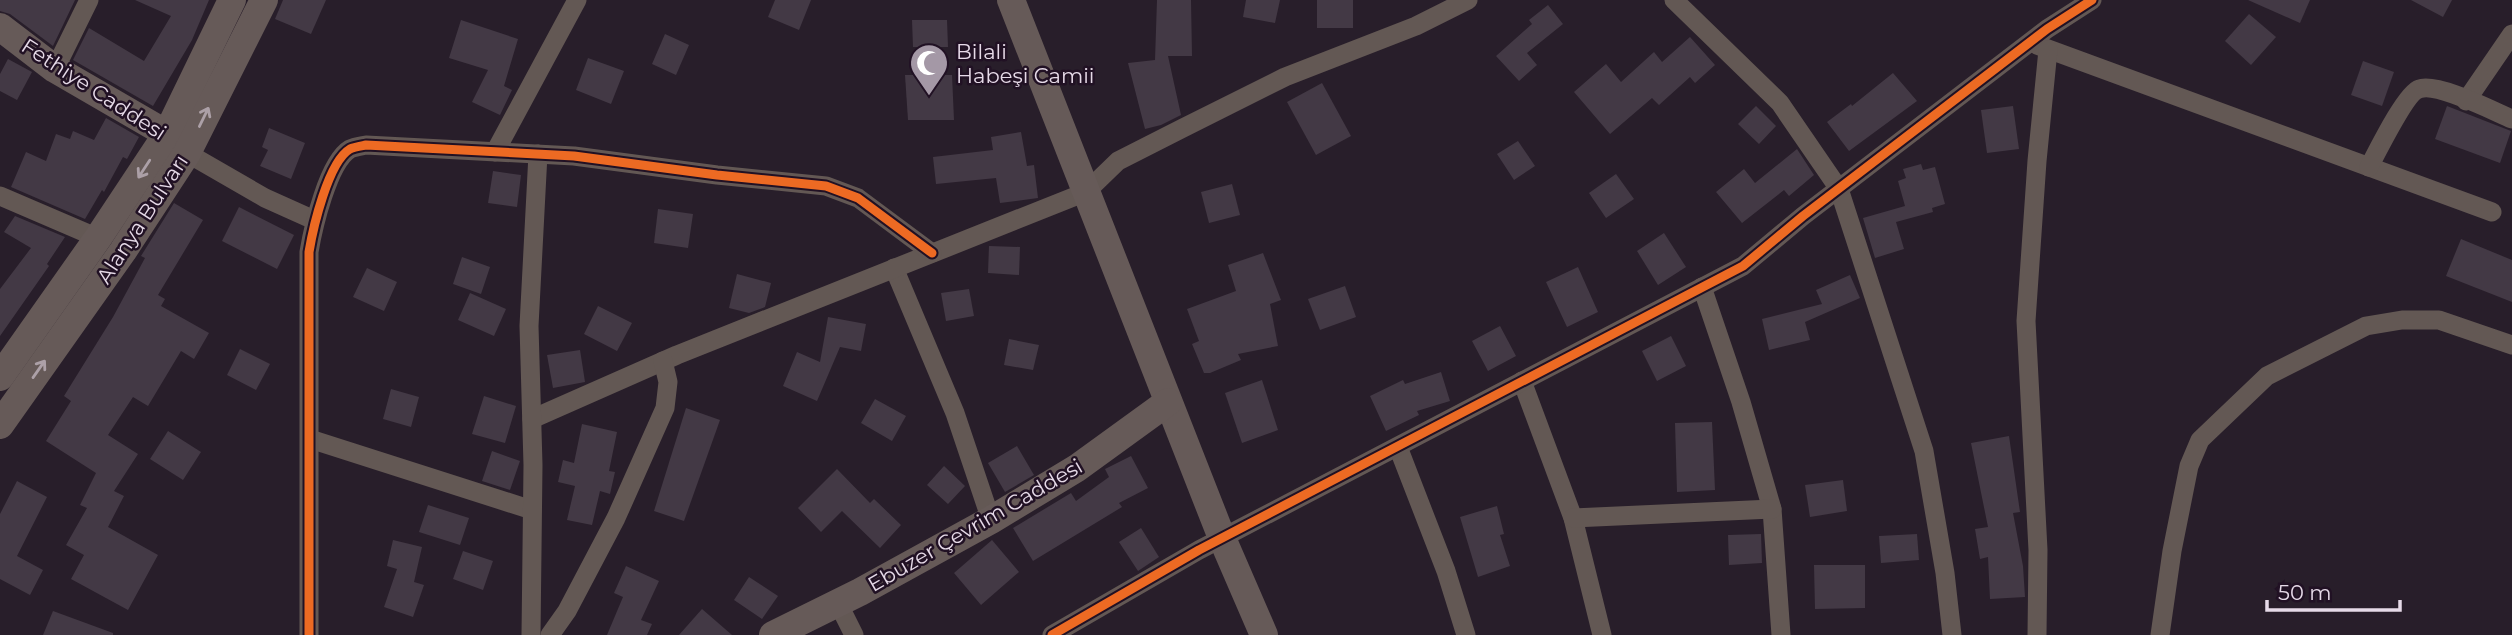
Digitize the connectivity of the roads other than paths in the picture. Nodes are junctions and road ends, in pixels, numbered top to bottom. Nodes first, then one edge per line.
1 (89, 0) edge
2 (232, 0) edge
3 (264, 0) edge
4 (577, 0) edge
5 (1011, 0) edge
6 (1427, 0) edge
7 (1468, 0) edge
8 (1674, 0) edge
9 (2092, 0) edge
10 (1449, 9) junction
11 (0, 27) edge
12 (2512, 34) edge
13 (2039, 46) junction
14 (55, 69) junction
15 (2466, 101) junction
16 (2512, 119) edge
17 (177, 144) junction
18 (495, 152) junction
19 (538, 154) junction
20 (2369, 167) junction
21 (1839, 189) junction
22 (1086, 192) junction
23 (0, 196) edge
24 (2492, 212) dead end
25 (314, 220) junction
26 (98, 238) junction
27 (932, 253) junction
28 (894, 268) junction
29 (1702, 287) junction
30 (2512, 345) edge
31 (663, 362) junction
32 (0, 377) edge
33 (1522, 381) junction
34 (1168, 401) junction
35 (532, 419) junction
36 (0, 425) edge
37 (310, 439) junction
38 (1398, 447) junction
39 (1772, 509) junction
40 (533, 510) junction
41 (1573, 518) junction
42 (991, 520) junction
43 (1222, 538) junction
44 (838, 603) junction
45 (309, 635) edge
46 (531, 635) edge
47 (550, 635) edge
48 (773, 635) edge
49 (854, 635) edge
50 (1052, 635) edge
51 (1264, 635) edge
52 (1466, 635) edge
53 (1602, 635) edge
54 (1781, 635) edge
55 (1952, 635) edge
56 (2037, 635) edge
57 (2160, 635) edge

1 - 14 street
2 - 17 street, Alanya Bulvarı
17 -> 3 street, Alanya Bulvarı
4 - 18 street
5 - 22 street
6 - 10 street
7 - 10 street
8 - 21 street
9 - 13 street
10 - 22 street
11 - 14 street, Fethiye Caddesi
12 - 15 street
13 - 20 street
13 - 21 street
13 - 56 street
14 - 17 street, Fethiye Caddesi
15 - 16 street
15 - 20 street
17 - 25 street
17 -> 26 street, Alanya Bulvarı
36 -> 17 street, Alanya Bulvarı
18 - 19 street
18 - 25 street
19 - 27 street
19 - 35 street
20 - 24 street
21 - 29 street
21 - 55 street
22 - 27 street
22 - 34 street
23 - 26 street
25 - 37 street
26 - 32 street, Alanya Bulvarı
27 - 28 street
28 - 31 street
28 - 42 street
29 - 33 street
29 - 39 street
30 - 57 street
31 - 35 street
31 - 47 street
33 - 38 street
33 - 41 street
34 - 42 street, Ebuzer Çevrim Caddesi
34 - 43 street
35 - 40 street
37 - 40 street
37 - 45 street
38 - 43 street
38 - 52 street
39 - 41 street
39 - 54 street
40 - 46 street
41 - 53 street
42 - 44 street, Ebuzer Çevrim Caddesi
43 - 50 street
43 - 51 street
44 - 48 street, Ebuzer Çevrim Caddesi
44 - 49 street

